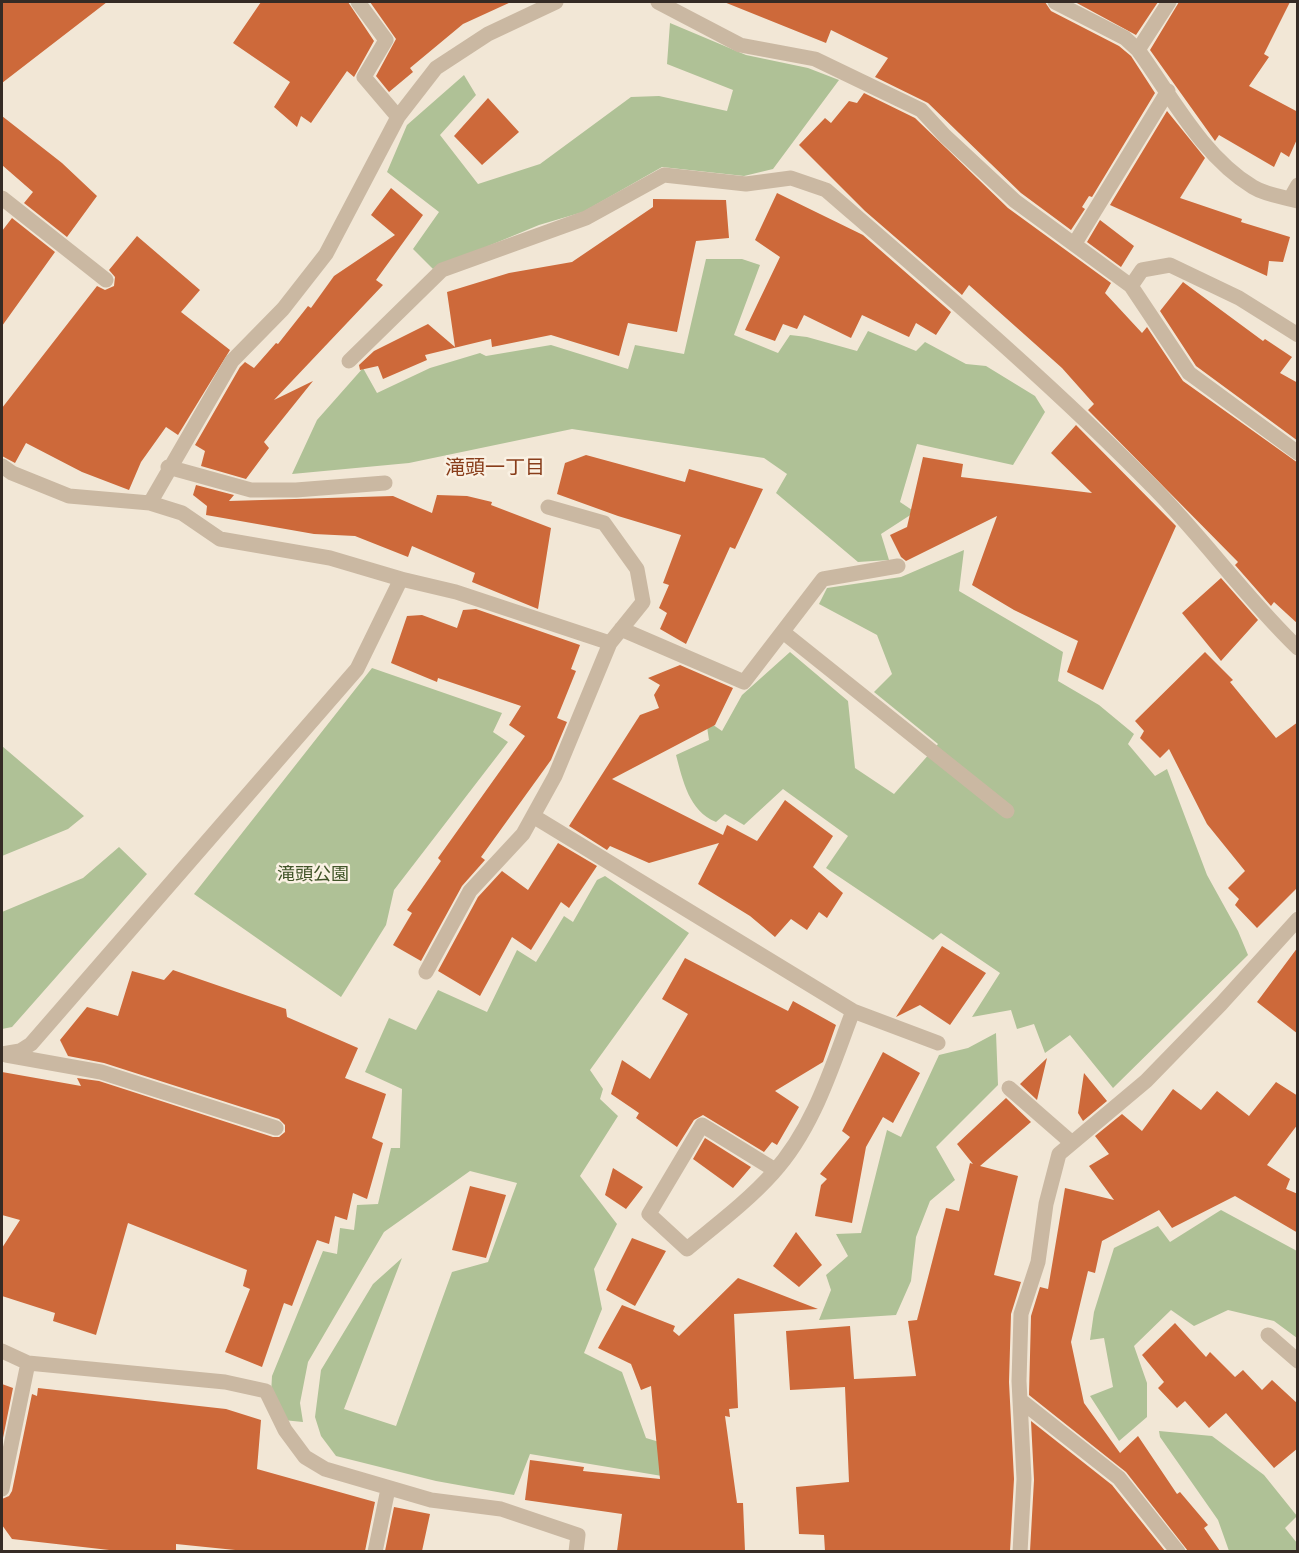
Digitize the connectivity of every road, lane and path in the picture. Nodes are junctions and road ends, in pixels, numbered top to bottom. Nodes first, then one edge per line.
1 (357, 2) edge
2 (556, 2) edge
3 (658, 2) edge
4 (1055, 2) edge
5 (1169, 2) edge
6 (1138, 50) junction
7 (1168, 91) junction
8 (398, 117) junction
9 (1295, 195) edge
10 (2, 198) edge
11 (1075, 243) junction
12 (106, 280) dead end
13 (1131, 286) junction
14 (1298, 335) edge
15 (349, 361) dead end
16 (1298, 453) edge
17 (2, 466) edge
18 (168, 467) junction
19 (385, 483) dead end
20 (150, 503) junction
21 (548, 507) dead end
22 (898, 566) dead end
23 (401, 579) junction
24 (621, 629) junction
25 (783, 632) junction
26 (610, 643) junction
27 (1298, 648) edge
28 (1007, 811) dead end
29 (533, 816) junction
30 (1298, 919) edge
31 (426, 972) dead end
32 (853, 1011) junction
33 (938, 1042) dead end
34 (2, 1054) edge
35 (1009, 1088) dead end
36 (276, 1128) dead end
37 (1072, 1143) junction
38 (775, 1170) junction
39 (1268, 1335) dead end
40 (2, 1351) edge
41 (1298, 1361) edge
42 (28, 1364) junction
43 (1020, 1400) junction
44 (2, 1489) edge
45 (388, 1489) junction
46 (375, 1551) edge
47 (576, 1551) edge
48 (1020, 1551) edge
49 (1178, 1551) edge

1 - 8 street
2 - 8 street
3 - 11 street
4 - 6 street
5 - 6 street
6 - 7 street
7 - 9 street
7 - 11 street
8 - 18 street
10 - 12 street
11 - 13 street
13 - 14 street
13 - 16 street
15 - 27 street
17 - 20 street
18 - 19 street
18 - 20 street
20 - 23 street
21 - 24 street
22 - 25 street
23 - 26 street
23 - 34 street
24 - 25 street
24 - 26 street
25 - 28 street
26 - 29 street
29 - 31 street
29 - 32 street
30 - 37 street
32 - 33 street
32 - 38 street
34 - 36 street
35 - 37 street
37 - 43 street
38 - 38 street
39 - 41 street
40 - 42 street
42 - 44 street
42 - 45 street
43 - 48 street
43 - 49 street
45 - 46 street
45 - 47 street

